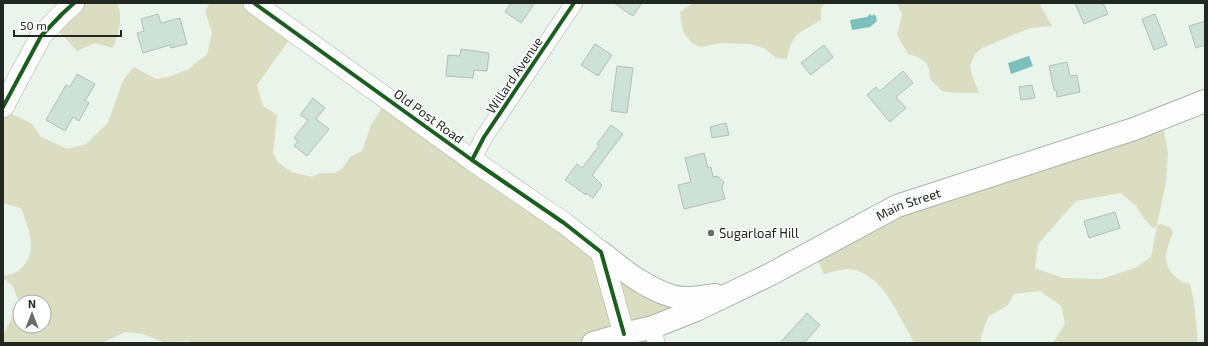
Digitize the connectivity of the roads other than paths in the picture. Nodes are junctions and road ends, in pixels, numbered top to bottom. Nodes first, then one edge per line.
1 (74, 3) edge
2 (254, 3) edge
3 (574, 3) edge
4 (1205, 101) edge
5 (3, 107) edge
6 (472, 160) junction
7 (601, 252) junction
8 (730, 293) junction
9 (624, 334) junction
10 (654, 335) edge
11 (593, 343) edge

1 - 5 street
2 - 6 street, Old Post Road
3 - 6 street, Willard Avenue
4 - 8 main road, Main Street
6 - 7 street, Old Post Road
7 - 8 main road
7 - 9 street
8 - 10 main road, Main Street
9 - 10 main road, Main Street
9 - 11 main road, Main Street

